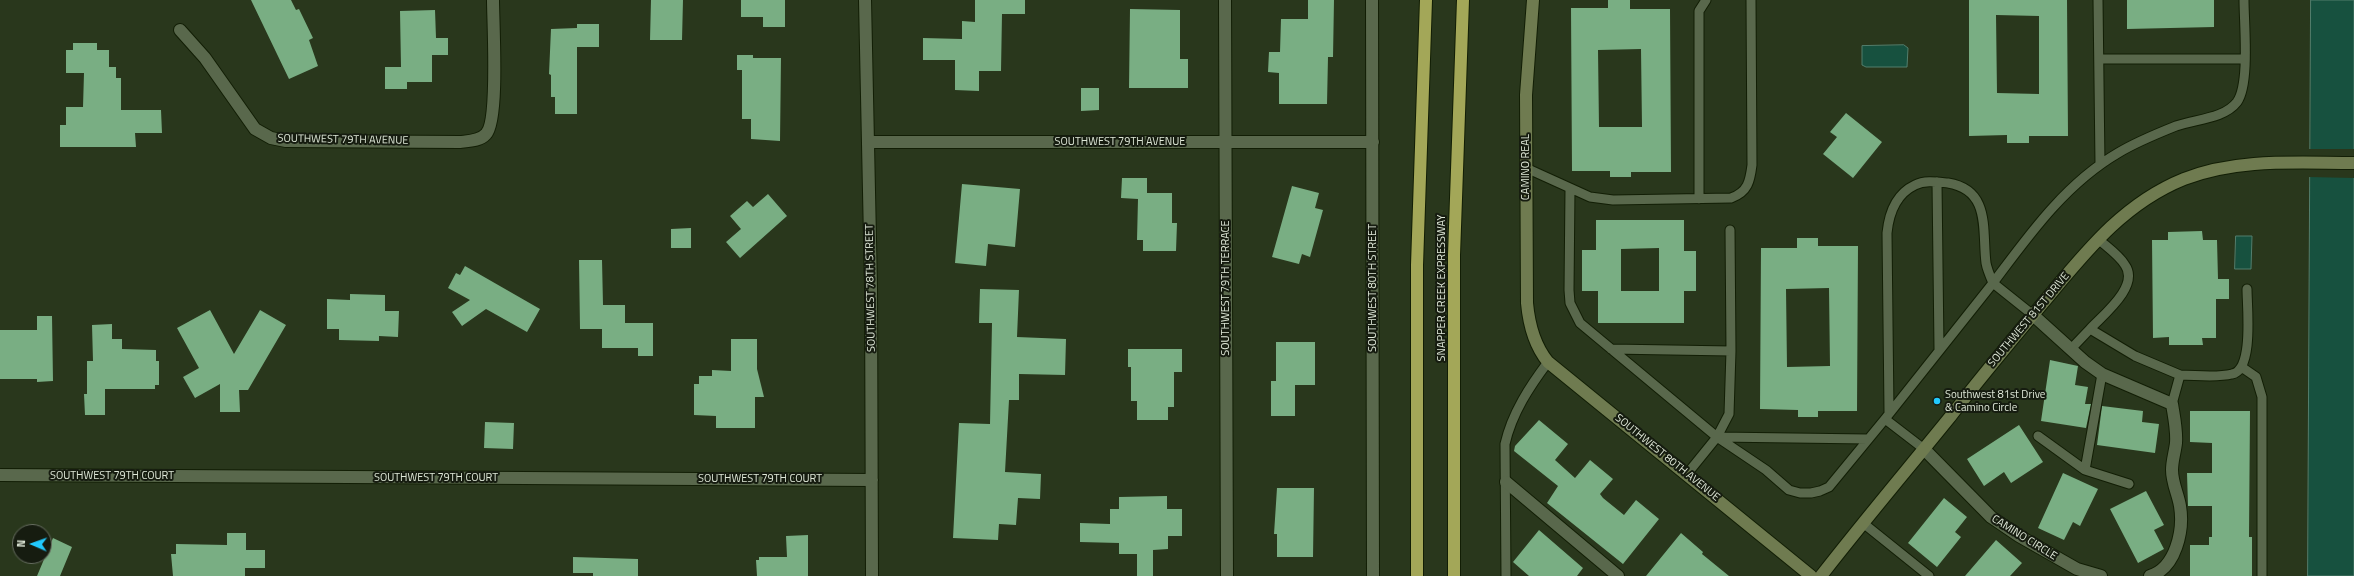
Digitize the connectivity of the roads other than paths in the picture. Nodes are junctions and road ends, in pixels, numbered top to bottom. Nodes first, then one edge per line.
1 (493, 0) edge
2 (865, 0) edge
3 (1225, 0) edge
4 (1372, 0) edge
5 (1426, 0) edge
6 (1463, 0) edge
7 (1533, 0) edge
8 (1706, 0) edge
9 (1751, 0) edge
10 (2098, 0) edge
11 (2244, 0) edge
12 (180, 30) dead end
13 (2099, 59) junction
14 (2244, 59) junction
15 (868, 142) junction
16 (1226, 142) junction
17 (1373, 142) junction
18 (2354, 163) edge
19 (2100, 164) junction
20 (1526, 168) junction
21 (1937, 182) junction
22 (1570, 189) junction
23 (1699, 199) junction
24 (1730, 230) dead end
25 (2098, 239) junction
26 (1993, 283) junction
27 (2247, 289) dead end
28 (2033, 315) junction
29 (2090, 329) junction
30 (1532, 334) joint
31 (1611, 349) junction
32 (1938, 349) junction
33 (2070, 350) junction
34 (1731, 351) junction
35 (1548, 362) junction
36 (2242, 368) junction
37 (2102, 374) junction
38 (2180, 375) junction
39 (2172, 404) junction
40 (1887, 415) junction
41 (2038, 436) dead end
42 (1717, 437) junction
43 (1868, 439) junction
44 (1924, 449) junction
45 (2085, 470) junction
46 (1687, 474) junction
47 (0, 475) edge
48 (872, 480) junction
49 (1506, 482) junction
50 (2129, 484) dead end
51 (1863, 523) junction
52 (872, 576) edge
53 (1227, 576) edge
54 (1373, 576) edge
55 (1417, 576) edge
56 (1454, 576) edge
57 (1506, 576) edge
58 (1618, 576) edge
59 (1811, 576) edge
60 (1821, 576) edge
61 (1929, 576) edge
62 (2101, 576) edge
63 (2150, 576) edge
64 (2262, 576) edge

1 - 12 street, SOUTHWEST 79TH AVENUE
2 - 15 street, SOUTHWEST 78TH STREET
3 - 16 street, SOUTHWEST 79TH TERRACE
4 - 17 street, SOUTHWEST 80TH STREET
5 - 55 highway
6 - 56 highway, SNAPPER CREEK EXPRESSWAY
7 - 20 street, CAMINO REAL
8 - 23 lane
9 - 23 lane
10 - 13 lane
11 - 14 lane
13 - 14 lane
13 - 19 lane
14 - 19 lane
15 - 16 street, SOUTHWEST 79TH AVENUE
15 - 48 street, SOUTHWEST 78TH STREET
16 - 17 street, SOUTHWEST 79TH AVENUE
16 - 53 street, SOUTHWEST 79TH TERRACE
17 - 54 street, SOUTHWEST 80TH STREET
18 - 25 street, SOUTHWEST 81ST DRIVE
19 - 26 lane
20 - 22 lane
20 - 30 street, CAMINO REAL
21 - 26 lane
21 - 32 lane
21 - 40 lane
22 - 23 lane
22 - 31 lane
24 - 34 lane
25 - 28 street, SOUTHWEST 81ST DRIVE
25 - 29 lane
26 - 28 lane
26 - 32 lane
27 - 36 lane
28 - 33 street
28 - 44 street, SOUTHWEST 81ST DRIVE
29 - 33 lane
29 - 38 lane
30 - 35 street, SOUTHWEST 80TH AVENUE
31 - 34 lane
31 - 42 lane
32 - 40 lane
33 - 37 street
34 - 42 lane
35 - 46 street, SOUTHWEST 80TH AVENUE
35 - 49 lane
36 - 38 lane
36 - 64 lane
37 - 39 street
37 - 45 lane
38 - 39 lane
39 - 63 street
40 - 43 lane
40 - 44 lane
41 - 45 lane
42 - 43 lane
42 - 43 lane
42 - 46 lane
44 - 51 street, SOUTHWEST 81ST DRIVE
44 - 62 street, CAMINO CIRCLE
45 - 50 lane
46 - 59 street, SOUTHWEST 80TH AVENUE
47 - 48 street, SOUTHWEST 79TH COURT
48 - 52 street, SOUTHWEST 78TH STREET
49 - 57 lane
49 - 58 street
51 - 60 street, SOUTHWEST 81ST DRIVE
51 - 61 lane

